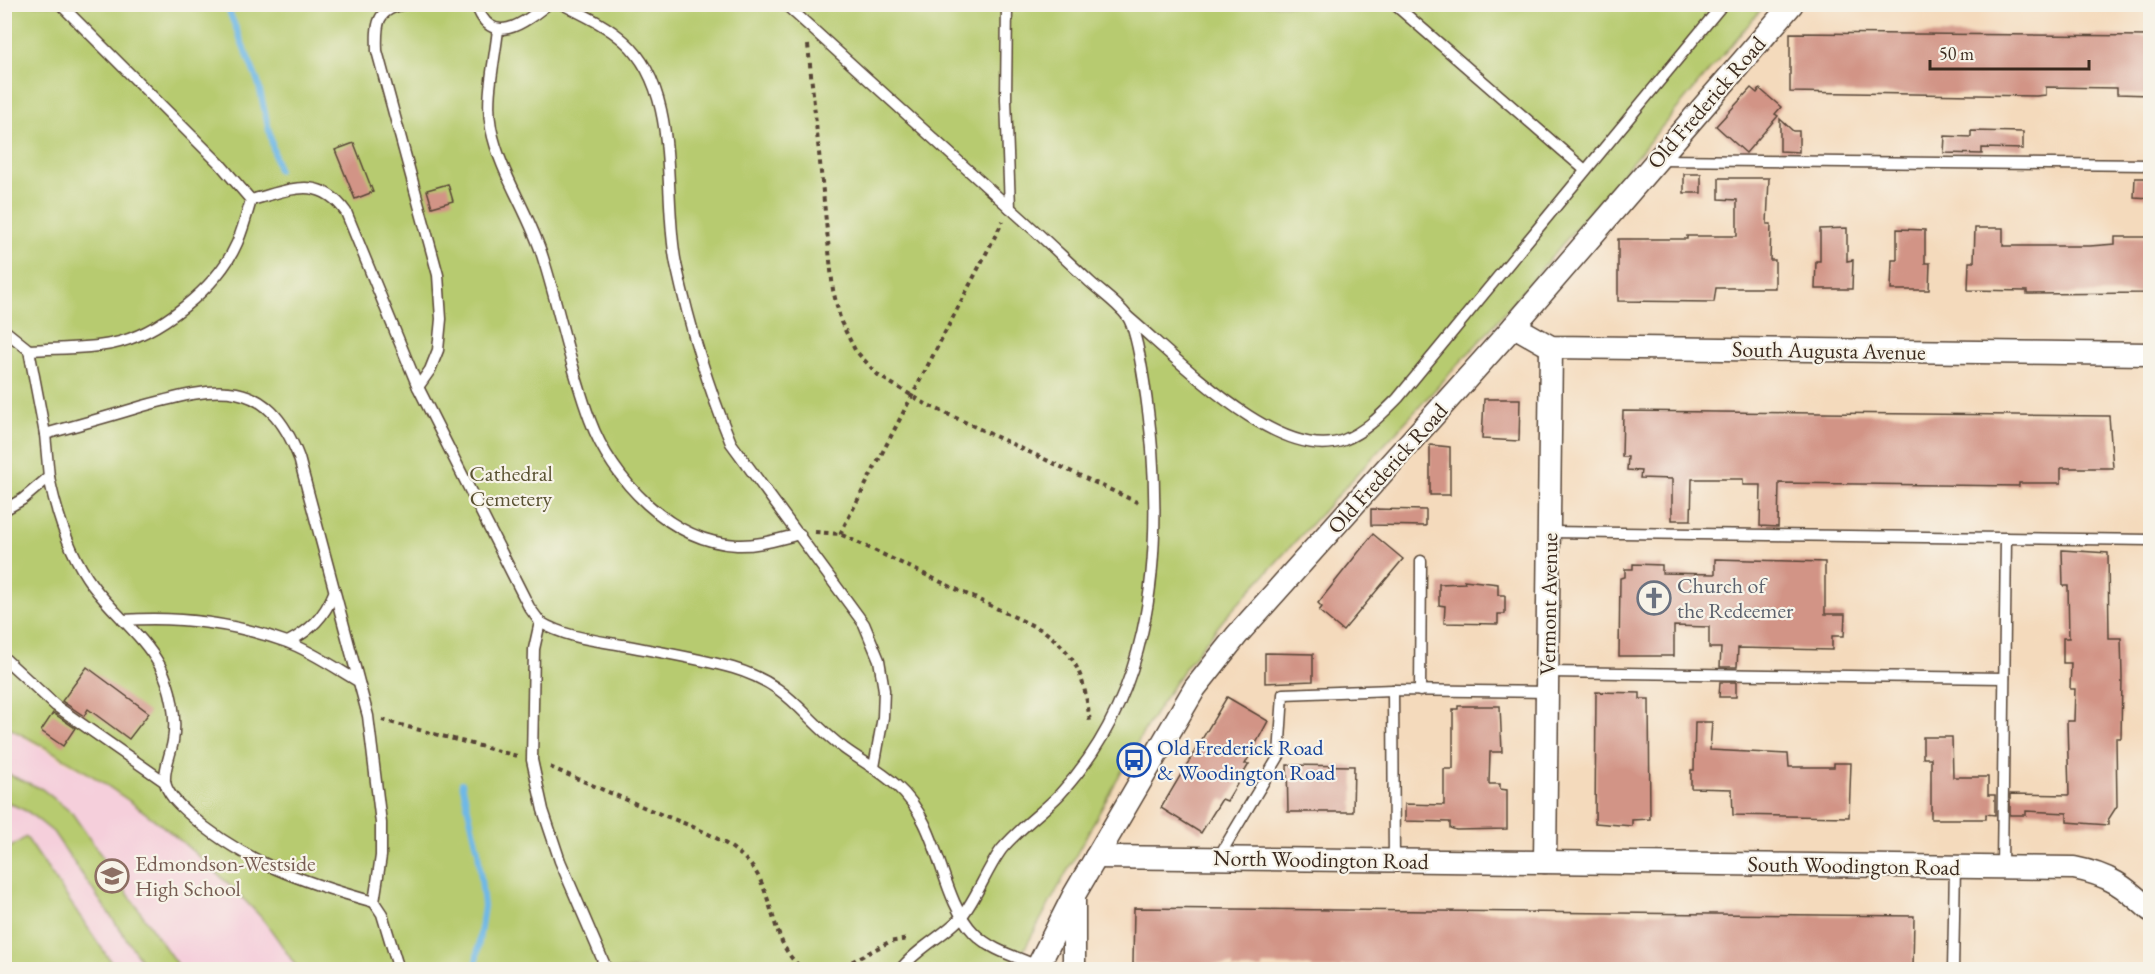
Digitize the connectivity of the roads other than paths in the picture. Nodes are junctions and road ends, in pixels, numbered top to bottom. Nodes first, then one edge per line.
1 (60, 4) edge
2 (406, 4) edge
3 (476, 4) edge
4 (548, 4) edge
5 (562, 4) edge
6 (785, 4) edge
7 (1008, 4) edge
8 (1395, 4) edge
9 (1723, 4) edge
10 (1792, 4) edge
11 (498, 29) junction
12 (1655, 160) junction
13 (2151, 165) edge
14 (1585, 170) junction
15 (251, 200) junction
16 (1010, 208) junction
17 (1128, 317) junction
18 (1514, 326) junction
19 (4, 330) edge
20 (1551, 347) junction
21 (29, 350) junction
22 (2151, 354) edge
23 (418, 387) junction
24 (45, 434) junction
25 (49, 477) junction
26 (4, 510) edge
27 (1549, 532) junction
28 (800, 534) junction
29 (2006, 538) junction
30 (2151, 540) edge
31 (1421, 561) dead end
32 (334, 592) junction
33 (123, 620) junction
34 (540, 622) junction
35 (288, 642) junction
36 (4, 658) edge
37 (2004, 678) junction
38 (356, 680) junction
39 (1547, 682) junction
40 (1393, 690) junction
41 (1420, 691) junction
42 (874, 767) junction
43 (165, 782) junction
44 (1096, 857) junction
45 (1218, 858) junction
46 (1394, 860) junction
47 (1545, 862) junction
48 (1955, 866) junction
49 (2002, 867) junction
50 (1074, 895) junction
51 (374, 902) junction
52 (2151, 910) edge
53 (961, 917) junction
54 (1037, 968) edge
55 (399, 969) edge
56 (607, 969) edge
57 (900, 969) edge
58 (1074, 969) edge
59 (1953, 969) edge

1 - 15 lane
2 - 23 lane
3 - 11 lane
4 - 11 lane
5 - 28 lane
6 - 16 lane
7 - 16 lane
8 - 14 lane
9 - 14 lane
10 - 12 street, Old Frederick Road
11 - 28 lane
12 - 13 lane
12 - 18 street, Old Frederick Road
14 - 17 lane
15 - 21 lane
15 - 23 lane
16 - 17 lane
17 - 53 lane
18 - 20 street, South Augusta Avenue
18 - 44 street, Old Frederick Road
19 - 21 lane
20 - 22 street, South Augusta Avenue
20 - 27 street, Vermont Avenue
21 - 24 lane
23 - 34 lane
24 - 25 lane
24 - 32 lane
25 - 26 lane
25 - 33 lane
27 - 29 lane
27 - 39 street, Vermont Avenue
28 - 42 lane
29 - 30 lane
29 - 37 lane
31 - 41 lane
32 - 35 lane
32 - 38 lane
33 - 35 lane
33 - 43 lane
34 - 42 lane
34 - 56 lane
35 - 38 lane
36 - 43 lane
37 - 39 lane
37 - 49 lane
38 - 51 lane
39 - 41 lane
39 - 47 street, Vermont Avenue
40 - 41 lane
40 - 45 lane
40 - 46 lane
42 - 53 lane
43 - 51 lane
44 - 45 street, North Woodington Road
44 - 50 street, Old Frederick Road
45 - 46 street, North Woodington Road
46 - 47 street, North Woodington Road
47 - 48 street, South Woodington Road
48 - 49 street, South Woodington Road
48 - 59 lane
49 - 52 street, South Woodington Road
50 - 54 street, Old Frederick Road
50 - 58 street
51 - 55 lane
53 - 54 lane
53 - 57 lane

